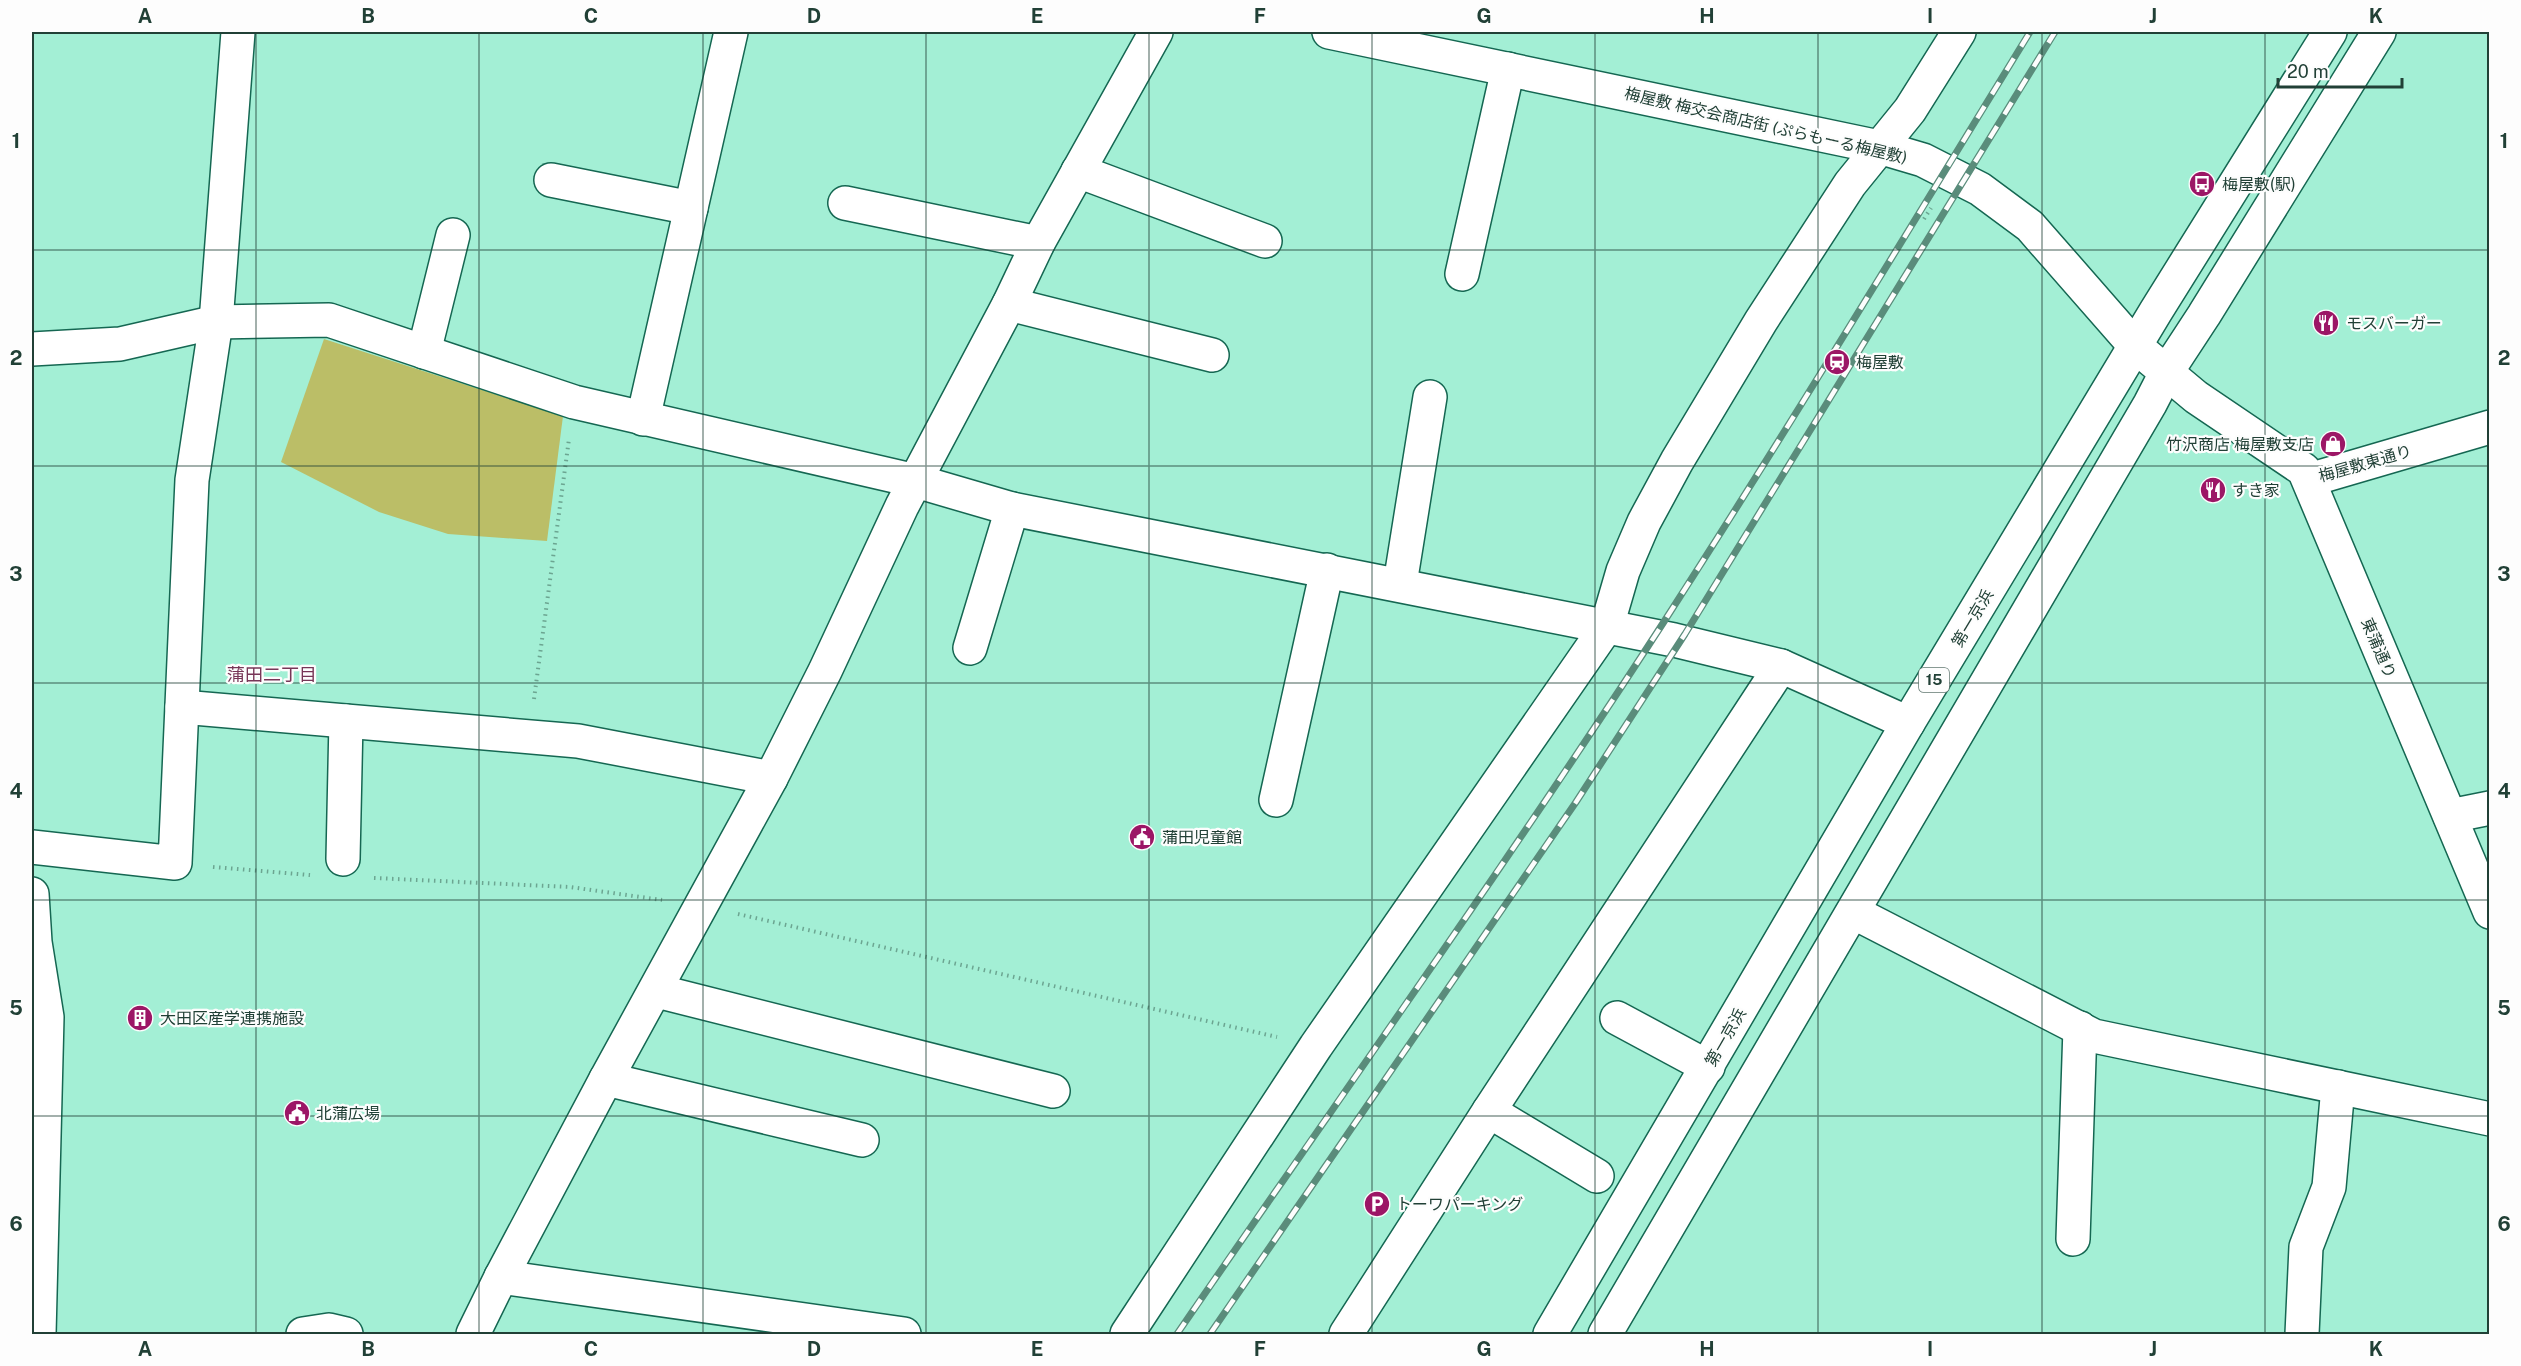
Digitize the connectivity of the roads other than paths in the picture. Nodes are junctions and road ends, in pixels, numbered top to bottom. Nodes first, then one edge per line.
1 (238, 32) edge
2 (730, 32) edge
3 (1156, 32) edge
4 (1329, 32) edge
5 (1959, 32) edge
6 (2330, 32) edge
7 (2379, 32) edge
8 (1508, 69) junction
9 (1879, 147) junction
10 (1078, 171) junction
11 (551, 180) dead end
12 (845, 203) dead end
13 (691, 208) junction
14 (453, 235) dead end
15 (1265, 241) dead end
16 (1038, 243) junction
17 (1462, 274) dead end
18 (1009, 304) junction
19 (216, 322) junction
20 (2135, 346) junction
21 (32, 350) edge
22 (424, 352) junction
23 (1212, 355) dead end
24 (2166, 373) junction
25 (1430, 397) dead end
26 (643, 419) junction
27 (2490, 427) edge
28 (2308, 480) junction
29 (916, 481) junction
30 (1012, 509) junction
31 (1327, 570) junction
32 (1400, 584) junction
33 (1607, 626) junction
34 (970, 648) dead end
35 (1780, 666) junction
36 (182, 707) junction
37 (346, 721) junction
38 (1908, 723) junction
39 (771, 778) junction
40 (1276, 800) dead end
41 (2490, 808) edge
42 (2450, 816) junction
43 (32, 847) edge
44 (343, 859) dead end
45 (33, 911) edge
46 (1853, 912) junction
47 (2490, 912) edge
48 (657, 991) junction
49 (1617, 1018) dead end
50 (2080, 1028) junction
51 (1708, 1067) junction
52 (606, 1079) junction
53 (2338, 1087) junction
54 (1053, 1091) dead end
55 (1489, 1111) junction
56 (2490, 1119) edge
57 (862, 1140) dead end
58 (1597, 1176) dead end
59 (2073, 1239) dead end
60 (501, 1277) junction
61 (39, 1335) edge
62 (303, 1335) edge
63 (346, 1335) edge
64 (473, 1335) edge
65 (904, 1335) edge
66 (1127, 1335) edge
67 (1346, 1335) edge
68 (1551, 1335) edge
69 (1605, 1335) edge
70 (2302, 1335) edge

1 - 19 main road
2 - 13 main road
3 - 10 main road
4 - 8 main road, 梅屋敷 梅交会商店街 (ぷらもーる梅屋敷)
5 - 9 main road
6 - 20 main road, 第一京浜 / 15
7 - 24 main road
8 - 9 main road, 梅屋敷 梅交会商店街 (ぷらもーる梅屋敷)
8 - 17 main road
9 - 20 main road, 梅屋敷 梅交会商店街 (ぷらもーる梅屋敷)
9 - 33 main road
10 - 15 main road
10 - 16 main road
11 - 13 main road
12 - 16 main road
13 - 26 main road
14 - 22 main road
16 - 18 main road
18 - 23 main road
18 - 29 main road
19 - 21 main road
19 - 22 main road
19 - 36 main road
20 - 24 main road, 梅屋敷 梅交会商店街 (ぷらもーる梅屋敷)
20 - 38 main road, 第一京浜 / 15
22 - 26 main road
24 - 28 main road, 梅屋敷東通り
24 - 46 main road
25 - 32 main road
26 - 29 main road
27 - 28 main road, 梅屋敷東通り
28 - 42 main road, 東蒲通り
29 - 30 main road
29 - 39 main road
30 - 31 main road
30 - 34 main road
31 - 32 main road
31 - 40 main road
32 - 33 main road
33 - 35 main road
33 - 66 main road
35 - 38 main road
35 - 55 main road
36 - 37 main road
36 - 43 main road
37 - 39 main road
37 - 44 main road
38 - 51 main road, 第一京浜 / 15
39 - 48 main road
41 - 42 main road
42 - 47 main road, 東蒲通り
45 - 61 main road
46 - 50 main road
46 - 69 main road
48 - 52 main road
48 - 54 main road
49 - 51 main road
50 - 53 main road
50 - 59 main road
51 - 68 main road, 第一京浜 / 15
52 - 57 main road
52 - 60 main road
53 - 56 main road
53 - 70 main road
55 - 58 main road
55 - 67 main road
60 - 64 main road
60 - 65 main road
62 - 63 main road

